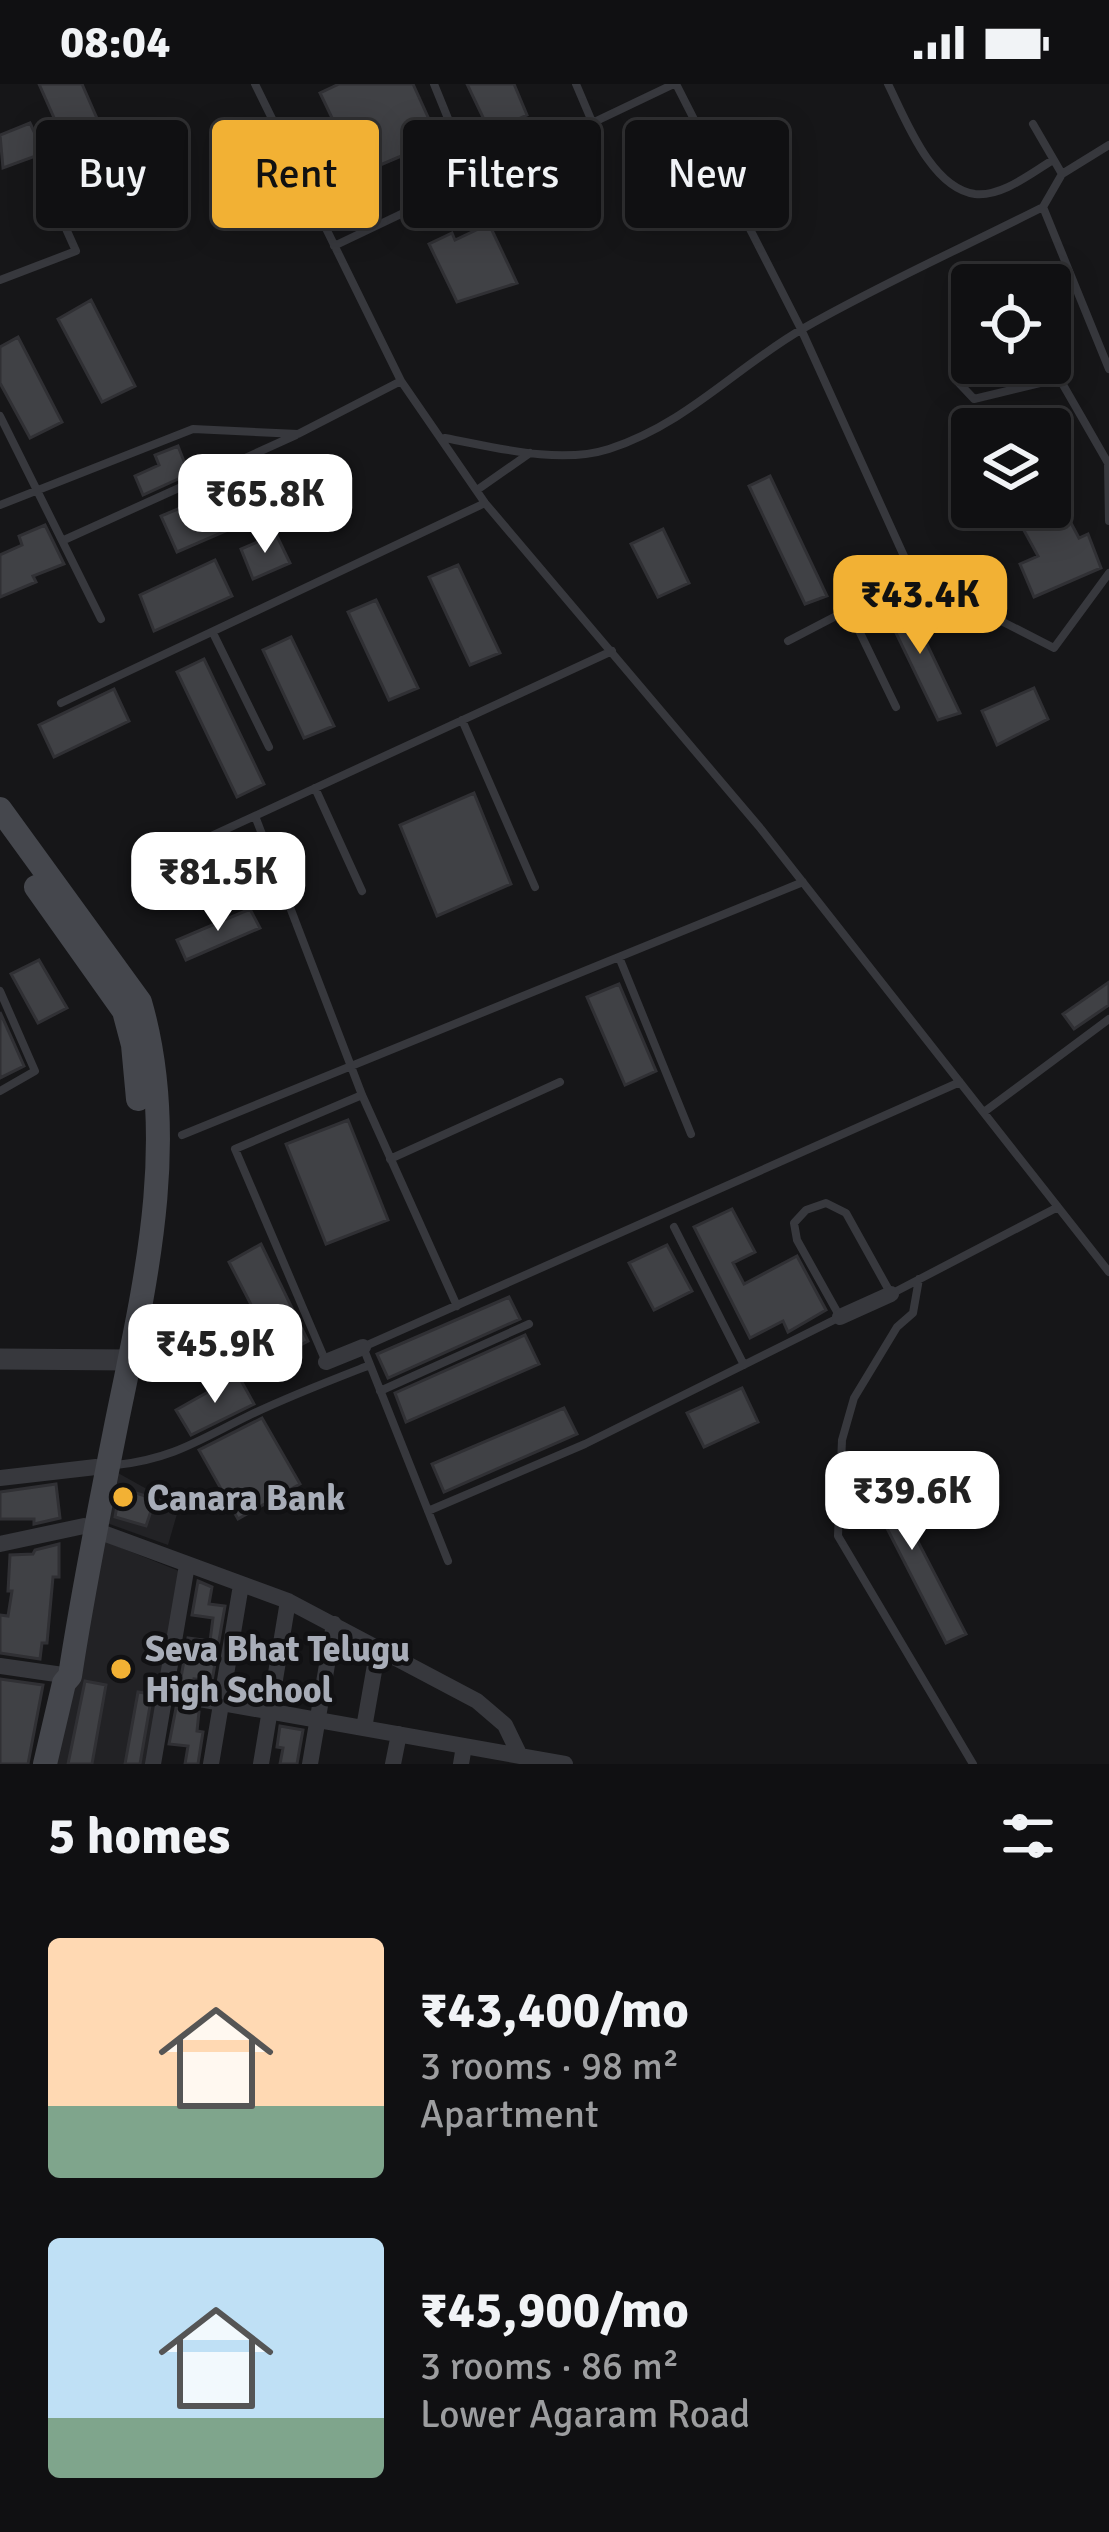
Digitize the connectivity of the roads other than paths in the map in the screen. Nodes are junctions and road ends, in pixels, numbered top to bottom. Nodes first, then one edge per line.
1 (255, 84) edge
2 (434, 84) edge
3 (576, 84) edge
4 (675, 84) edge
5 (888, 84) edge
6 (449, 120) edge
7 (591, 120) edge
8 (601, 120) edge
9 (1033, 124) dead end
10 (1109, 146) edge
11 (1053, 160) junction
12 (1062, 174) junction
13 (1043, 207) junction
14 (403, 213) edge
15 (66, 228) edge
16 (334, 246) junction
17 (0, 280) edge
18 (801, 329) junction
19 (1109, 369) edge
20 (401, 381) junction
21 (960, 384) edge
22 (1035, 384) edge
23 (1063, 384) edge
24 (0, 416) edge
25 (298, 434) junction
26 (443, 437) junction
27 (532, 452) junction
28 (38, 490) junction
29 (477, 490) junction
30 (485, 503) junction
31 (0, 505) edge
32 (1109, 521) edge
33 (64, 540) junction
34 (1109, 573) edge
35 (913, 576) junction
36 (849, 610) junction
37 (101, 620) dead end
38 (213, 633) junction
39 (788, 641) dead end
40 (612, 651) junction
41 (61, 704) dead end
42 (896, 707) dead end
43 (462, 720) junction
44 (269, 748) dead end
45 (314, 788) junction
46 (0, 809) edge
47 (255, 816) junction
48 (0, 837) edge
49 (155, 862) dead end
50 (802, 882) junction
51 (535, 887) dead end
52 (362, 892) dead end
53 (619, 957) junction
54 (1, 997) edge
55 (1109, 1019) edge
56 (350, 1066) junction
57 (560, 1082) dead end
58 (960, 1082) junction
59 (0, 1090) edge
60 (362, 1094) junction
61 (984, 1112) junction
62 (691, 1134) dead end
63 (182, 1135) dead end
64 (390, 1159) junction
65 (1058, 1207) junction
66 (674, 1227) dead end
67 (1109, 1272) edge
68 (919, 1279) junction
69 (891, 1294) junction
70 (457, 1306) junction
71 (840, 1317) junction
72 (529, 1324) dead end
73 (363, 1346) junction
74 (0, 1359) edge
75 (124, 1360) junction
76 (326, 1362) joint
77 (370, 1365) junction
78 (744, 1365) junction
79 (380, 1390) junction
80 (102, 1466) junction
81 (0, 1478) edge
82 (428, 1510) junction
83 (90, 1528) junction
84 (0, 1544) edge
85 (448, 1561) dead end
86 (187, 1565) junction
87 (241, 1585) junction
88 (288, 1601) junction
89 (334, 1624) junction
90 (378, 1648) junction
91 (0, 1666) edge
92 (65, 1677) junction
93 (166, 1693) junction
94 (223, 1703) junction
95 (272, 1712) junction
96 (320, 1720) junction
97 (364, 1728) junction
98 (399, 1734) junction
99 (463, 1755) edge
100 (520, 1756) junction
101 (45, 1764) edge
102 (152, 1764) edge
103 (211, 1764) edge
104 (261, 1764) edge
105 (310, 1764) edge
106 (394, 1764) edge
107 (564, 1764) edge
108 (973, 1764) edge

1 - 16 lane
2 - 6 lane
3 - 7 lane
4 - 8 lane
4 - 18 lane
5 - 11 lane
9 - 11 lane
10 - 12 lane
11 - 12 lane
12 - 13 lane
13 - 18 lane
13 - 19 lane
14 - 16 lane
15 - 17 lane
16 - 20 lane
18 - 27 lane
18 - 35 lane
20 - 25 lane
20 - 26 lane
21 - 22 lane
23 - 32 lane
24 - 28 lane
25 - 28 lane
25 - 33 lane
26 - 27 lane
26 - 29 lane
27 - 29 lane
28 - 31 lane
28 - 33 lane
29 - 30 lane
30 - 38 lane
30 - 40 lane
33 - 37 lane
34 - 35 lane
35 - 36 lane
36 - 39 lane
36 - 42 lane
38 - 41 lane
38 - 44 lane
40 - 43 lane
40 - 50 lane
43 - 45 lane
43 - 51 lane
45 - 47 lane
45 - 52 lane
46 - 75 main road
47 - 49 lane
47 - 56 lane
48 - 75 main road
50 - 53 lane
50 - 58 lane
53 - 56 lane
53 - 62 lane
54 - 59 lane
55 - 61 lane
56 - 60 lane
56 - 63 lane
57 - 64 lane
58 - 61 lane
58 - 70 lane
60 - 64 lane
60 - 76 lane
61 - 65 lane
64 - 70 lane
65 - 67 lane
65 - 68 lane
66 - 78 lane
68 - 69 lane
68 - 108 lane
69 - 71 street
69 - 71 lane
70 - 73 lane
71 - 78 lane
72 - 79 lane
73 - 76 street
73 - 77 lane
74 - 75 street
75 - 80 main road
77 - 79 lane
77 - 80 lane
78 - 82 lane
79 - 82 lane
80 - 81 street
80 - 83 main road
82 - 85 lane
83 - 84 street
83 - 86 street
83 - 92 main road
86 - 87 street
86 - 93 street
87 - 88 street
87 - 94 street
88 - 89 street
88 - 95 street
89 - 90 street
89 - 96 street
90 - 97 street
90 - 100 street
91 - 92 street
92 - 101 main road
93 - 94 street
93 - 102 street
94 - 95 street
94 - 103 street
95 - 96 street
95 - 104 street
96 - 97 street
96 - 105 street
97 - 98 street
98 - 99 street
98 - 106 street
99 - 100 street
100 - 107 street

